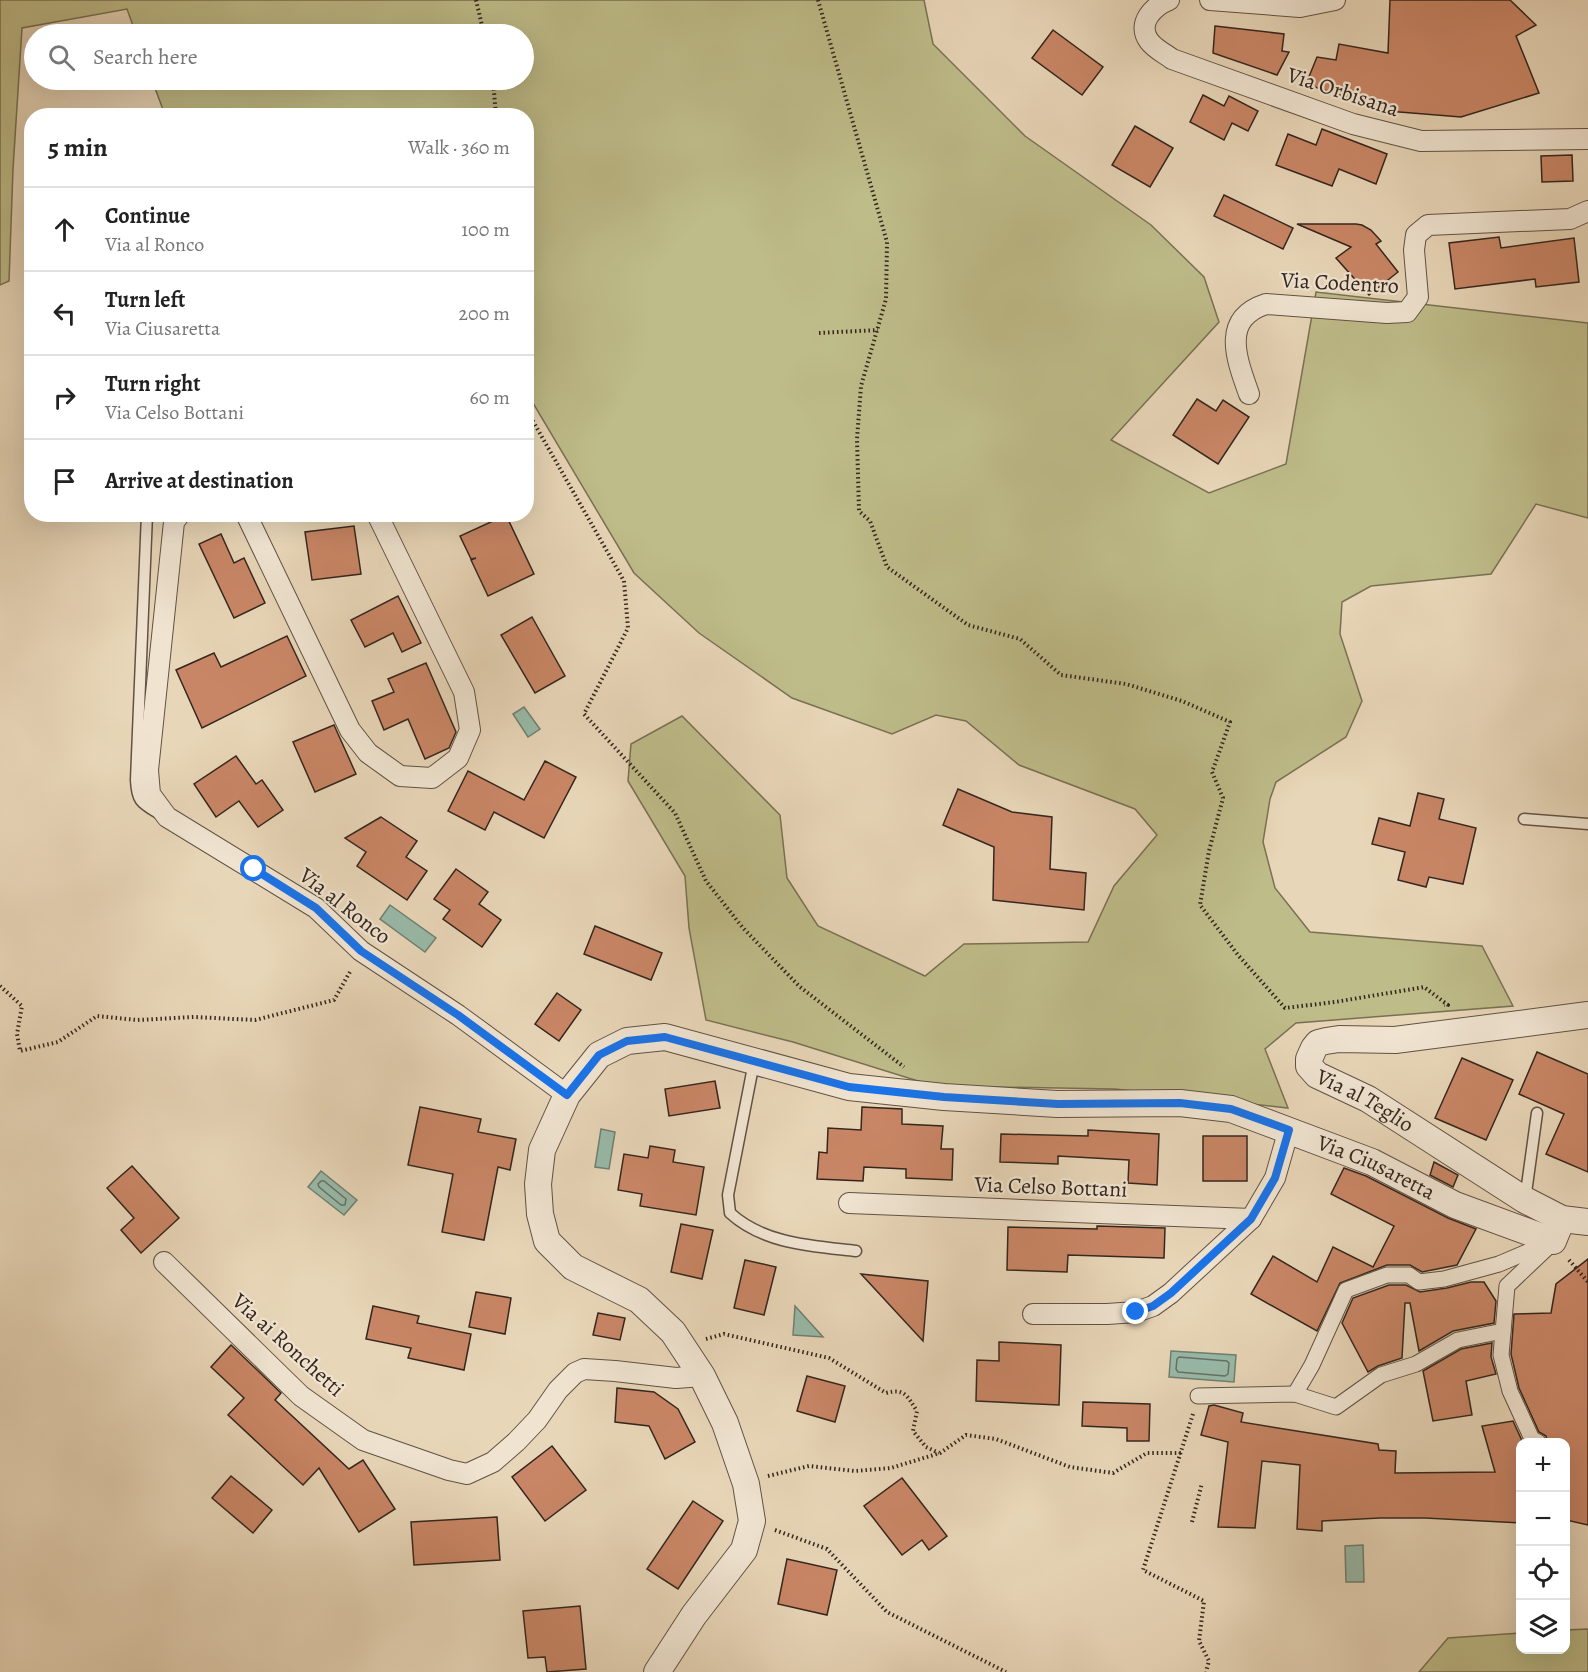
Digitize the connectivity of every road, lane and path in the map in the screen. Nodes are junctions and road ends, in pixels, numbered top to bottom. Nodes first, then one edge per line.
1 (476, 0) edge
2 (818, 0) edge
3 (1169, 0) edge
4 (1210, 0) edge
5 (1335, 0) edge
6 (482, 24) edge
7 (494, 90) edge
8 (495, 108) edge
9 (1588, 139) edge
10 (1588, 211) edge
11 (878, 330) junction
12 (819, 333) dead end
13 (1249, 394) dead end
14 (534, 423) edge
15 (147, 522) edge
16 (174, 522) edge
17 (250, 522) edge
18 (381, 522) edge
19 (166, 817) junction
20 (1524, 819) dead end
21 (1588, 824) edge
22 (361, 951) junction
23 (0, 986) edge
24 (1438, 1006) dead end
25 (1588, 1015) edge
26 (754, 1061) junction
27 (906, 1068) dead end
28 (567, 1095) junction
29 (1538, 1113) dead end
30 (1289, 1130) junction
31 (1525, 1200) junction
32 (849, 1203) dead end
33 (1251, 1219) junction
34 (1588, 1222) edge
35 (1558, 1230) junction
36 (856, 1251) dead end
37 (164, 1262) dead end
38 (1033, 1314) dead end
39 (1503, 1331) junction
40 (686, 1352) junction
41 (702, 1376) junction
42 (1295, 1394) junction
43 (1198, 1396) joint
44 (1532, 1438) edge
45 (940, 1453) junction
46 (1182, 1453) junction
47 (1202, 1483) dead end
48 (746, 1484) junction
49 (752, 1521) junction
50 (1192, 1522) dead end
51 (657, 1672) edge
52 (1006, 1672) edge
53 (1206, 1672) edge

1 - 6 path
2 - 11 path
3 - 9 street, Via Orbisana
4 - 5 street
7 - 8 path
10 - 13 street, Via Codentro
11 - 12 path
11 - 24 path
14 - 27 path
15 - 19 lane
16 - 19 street, Via al Ronco
17 - 18 street
19 - 22 street, Via al Ronco
20 - 21 lane
22 - 23 path
22 - 28 street, Via al Ronco
25 - 31 street, Via al Teglio
26 - 28 street, Via Ciusaretta
26 - 30 street, Via Ciusaretta
26 - 36 lane
28 - 40 street, Via Ciusaretta
29 - 31 lane
30 - 33 street
30 - 35 street, Via Ciusaretta
31 - 35 street, Via al Teglio
32 - 33 street, Via Celso Bottani
33 - 38 street
34 - 35 street, Via al Teglio
35 - 39 street
35 - 42 street
37 - 41 street, Via ai Ronchetti
39 - 42 street
39 - 44 street
40 - 41 street, Via Ciusaretta
40 - 45 path
41 - 48 street, Via Ciusaretta
42 - 43 street
43 - 46 path
45 - 46 path
45 - 48 path
46 - 53 path
47 - 50 path
48 - 49 street, Via Ciusaretta
49 - 51 street, Via Ciusaretta
49 - 52 path

